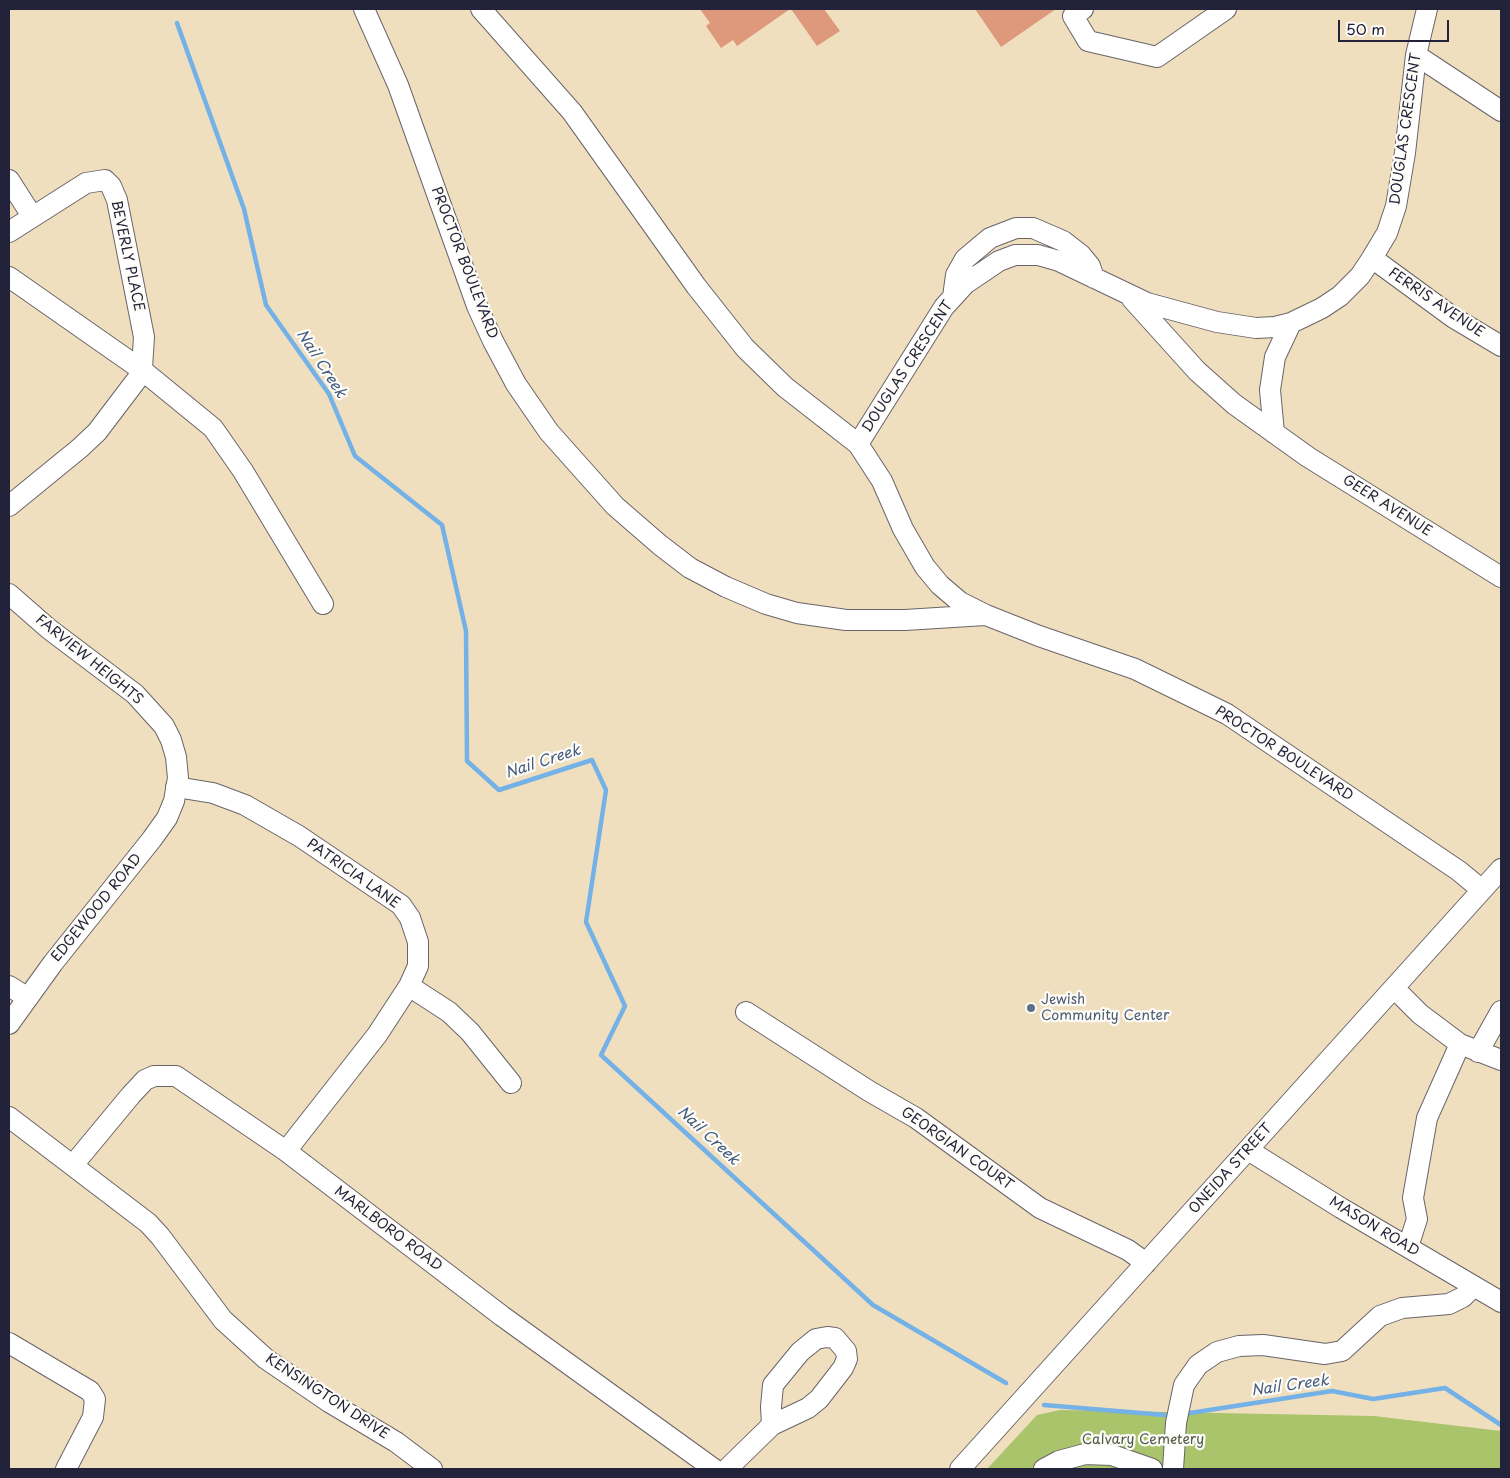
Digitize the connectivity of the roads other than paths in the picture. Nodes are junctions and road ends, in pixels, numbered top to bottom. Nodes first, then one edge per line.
1 (364, 9) edge
2 (480, 9) edge
3 (1083, 9) edge
4 (1226, 9) edge
5 (1427, 9) edge
6 (1416, 55) junction
7 (1501, 111) edge
8 (9, 180) edge
9 (32, 216) junction
10 (9, 232) edge
11 (1372, 258) junction
12 (9, 277) edge
13 (1094, 278) junction
14 (1128, 294) junction
15 (953, 297) junction
16 (1291, 323) junction
17 (1501, 346) edge
18 (142, 370) junction
19 (1274, 433) junction
20 (858, 444) junction
21 (9, 506) edge
22 (1501, 577) edge
23 (9, 594) edge
24 (323, 604) dead end
25 (986, 615) junction
26 (176, 787) junction
27 (1501, 869) edge
28 (1482, 890) junction
29 (9, 986) edge
30 (409, 986) junction
31 (1394, 988) junction
32 (28, 998) junction
33 (1501, 1011) edge
34 (746, 1012) dead end
35 (9, 1024) edge
36 (1469, 1048) junction
37 (1501, 1060) edge
38 (511, 1083) dead end
39 (9, 1117) edge
40 (1248, 1150) junction
41 (286, 1151) junction
42 (73, 1165) junction
43 (1408, 1247) junction
44 (1146, 1263) junction
45 (1474, 1286) junction
46 (1501, 1302) edge
47 (9, 1343) edge
48 (772, 1425) dead end
49 (66, 1469) edge
50 (432, 1469) edge
51 (714, 1469) edge
52 (727, 1469) edge
53 (960, 1469) edge
54 (1044, 1469) edge
55 (1152, 1469) edge
56 (1173, 1469) edge

1 - 25 street, PROCTOR BOULEVARD
2 - 20 street, PROCTOR BOULEVARD
3 - 4 street
5 - 6 street, DOUGLAS CRESCENT
6 - 7 street
6 - 11 street, DOUGLAS CRESCENT
8 - 9 street
9 - 10 street
9 - 18 street, BEVERLY PLACE
11 - 16 street, DOUGLAS CRESCENT
11 - 17 street, FERRIS AVENUE
12 - 18 street
13 - 14 street, DOUGLAS CRESCENT
13 - 15 street, DOUGLAS CRESCENT
13 - 15 street
14 - 16 street, DOUGLAS CRESCENT
14 - 19 street, GEER AVENUE
15 - 20 street, DOUGLAS CRESCENT
16 - 19 street
18 - 21 street
18 - 24 street
19 - 22 street, GEER AVENUE
20 - 25 street, PROCTOR BOULEVARD
23 - 26 street, FARVIEW HEIGHTS
25 - 28 street, PROCTOR BOULEVARD
26 - 30 street, PATRICIA LANE
26 - 32 street, EDGEWOOD ROAD
27 - 28 street, ONEIDA STREET
28 - 31 street, ONEIDA STREET
29 - 32 street
30 - 38 street
30 - 41 street, PATRICIA LANE
31 - 36 street
31 - 40 street, ONEIDA STREET
32 - 35 street, EDGEWOOD ROAD
33 - 36 street
34 - 44 street, GEORGIAN COURT
36 - 37 street
36 - 43 street
39 - 42 street, KENSINGTON DRIVE
40 - 43 street, MASON ROAD
40 - 44 street, ONEIDA STREET
41 - 42 street, MARLBORO ROAD
41 - 51 street, MARLBORO ROAD
42 - 50 street, KENSINGTON DRIVE
43 - 45 street, MASON ROAD
44 - 53 street, ONEIDA STREET
45 - 46 street, MASON ROAD
45 - 56 street
47 - 49 street
48 - 52 street
54 - 55 street

